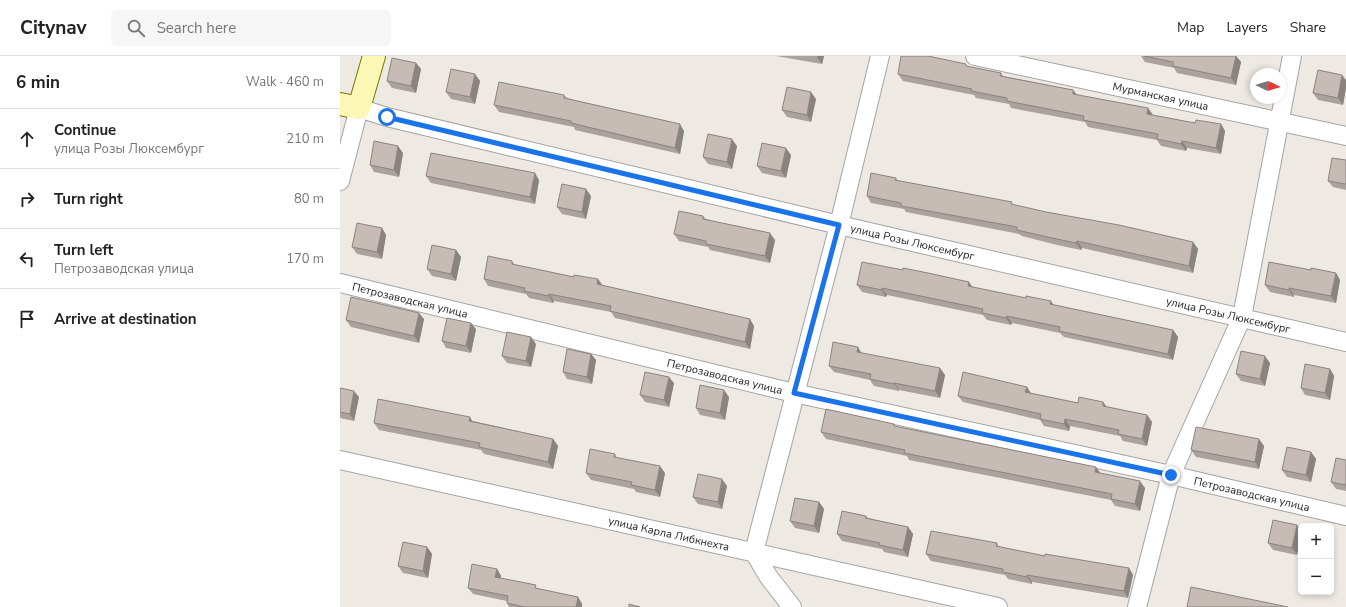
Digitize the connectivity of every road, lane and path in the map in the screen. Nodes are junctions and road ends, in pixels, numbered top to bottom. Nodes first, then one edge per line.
1 (374, 56) edge
2 (880, 56) edge
3 (975, 56) edge
4 (1292, 56) edge
5 (350, 106) edge
6 (1279, 121) junction
7 (1346, 136) edge
8 (340, 181) edge
9 (839, 225) junction
10 (340, 283) edge
11 (1242, 316) junction
12 (1346, 342) edge
13 (794, 393) junction
14 (340, 460) edge
15 (1171, 475) junction
16 (1346, 516) edge
17 (754, 552) junction
18 (792, 607) edge
19 (998, 607) edge
20 (1137, 607) edge

1 - 5 main road
2 - 9 street
3 - 6 street, Мурманская улица
4 - 6 street
5 - 8 street
5 - 9 street, улица Розы Люксембург
6 - 7 street, Мурманская улица
6 - 11 street
9 - 11 street, улица Розы Люксембург
9 - 13 street
10 - 13 street, Петрозаводская улица
11 - 12 street, улица Розы Люксембург
11 - 15 street
13 - 15 street, Петрозаводская улица
13 - 17 street
14 - 17 street, улица Карла Либкнехта
15 - 16 street, Петрозаводская улица
15 - 20 street
17 - 18 street
17 - 19 street, улица Карла Либкнехта

